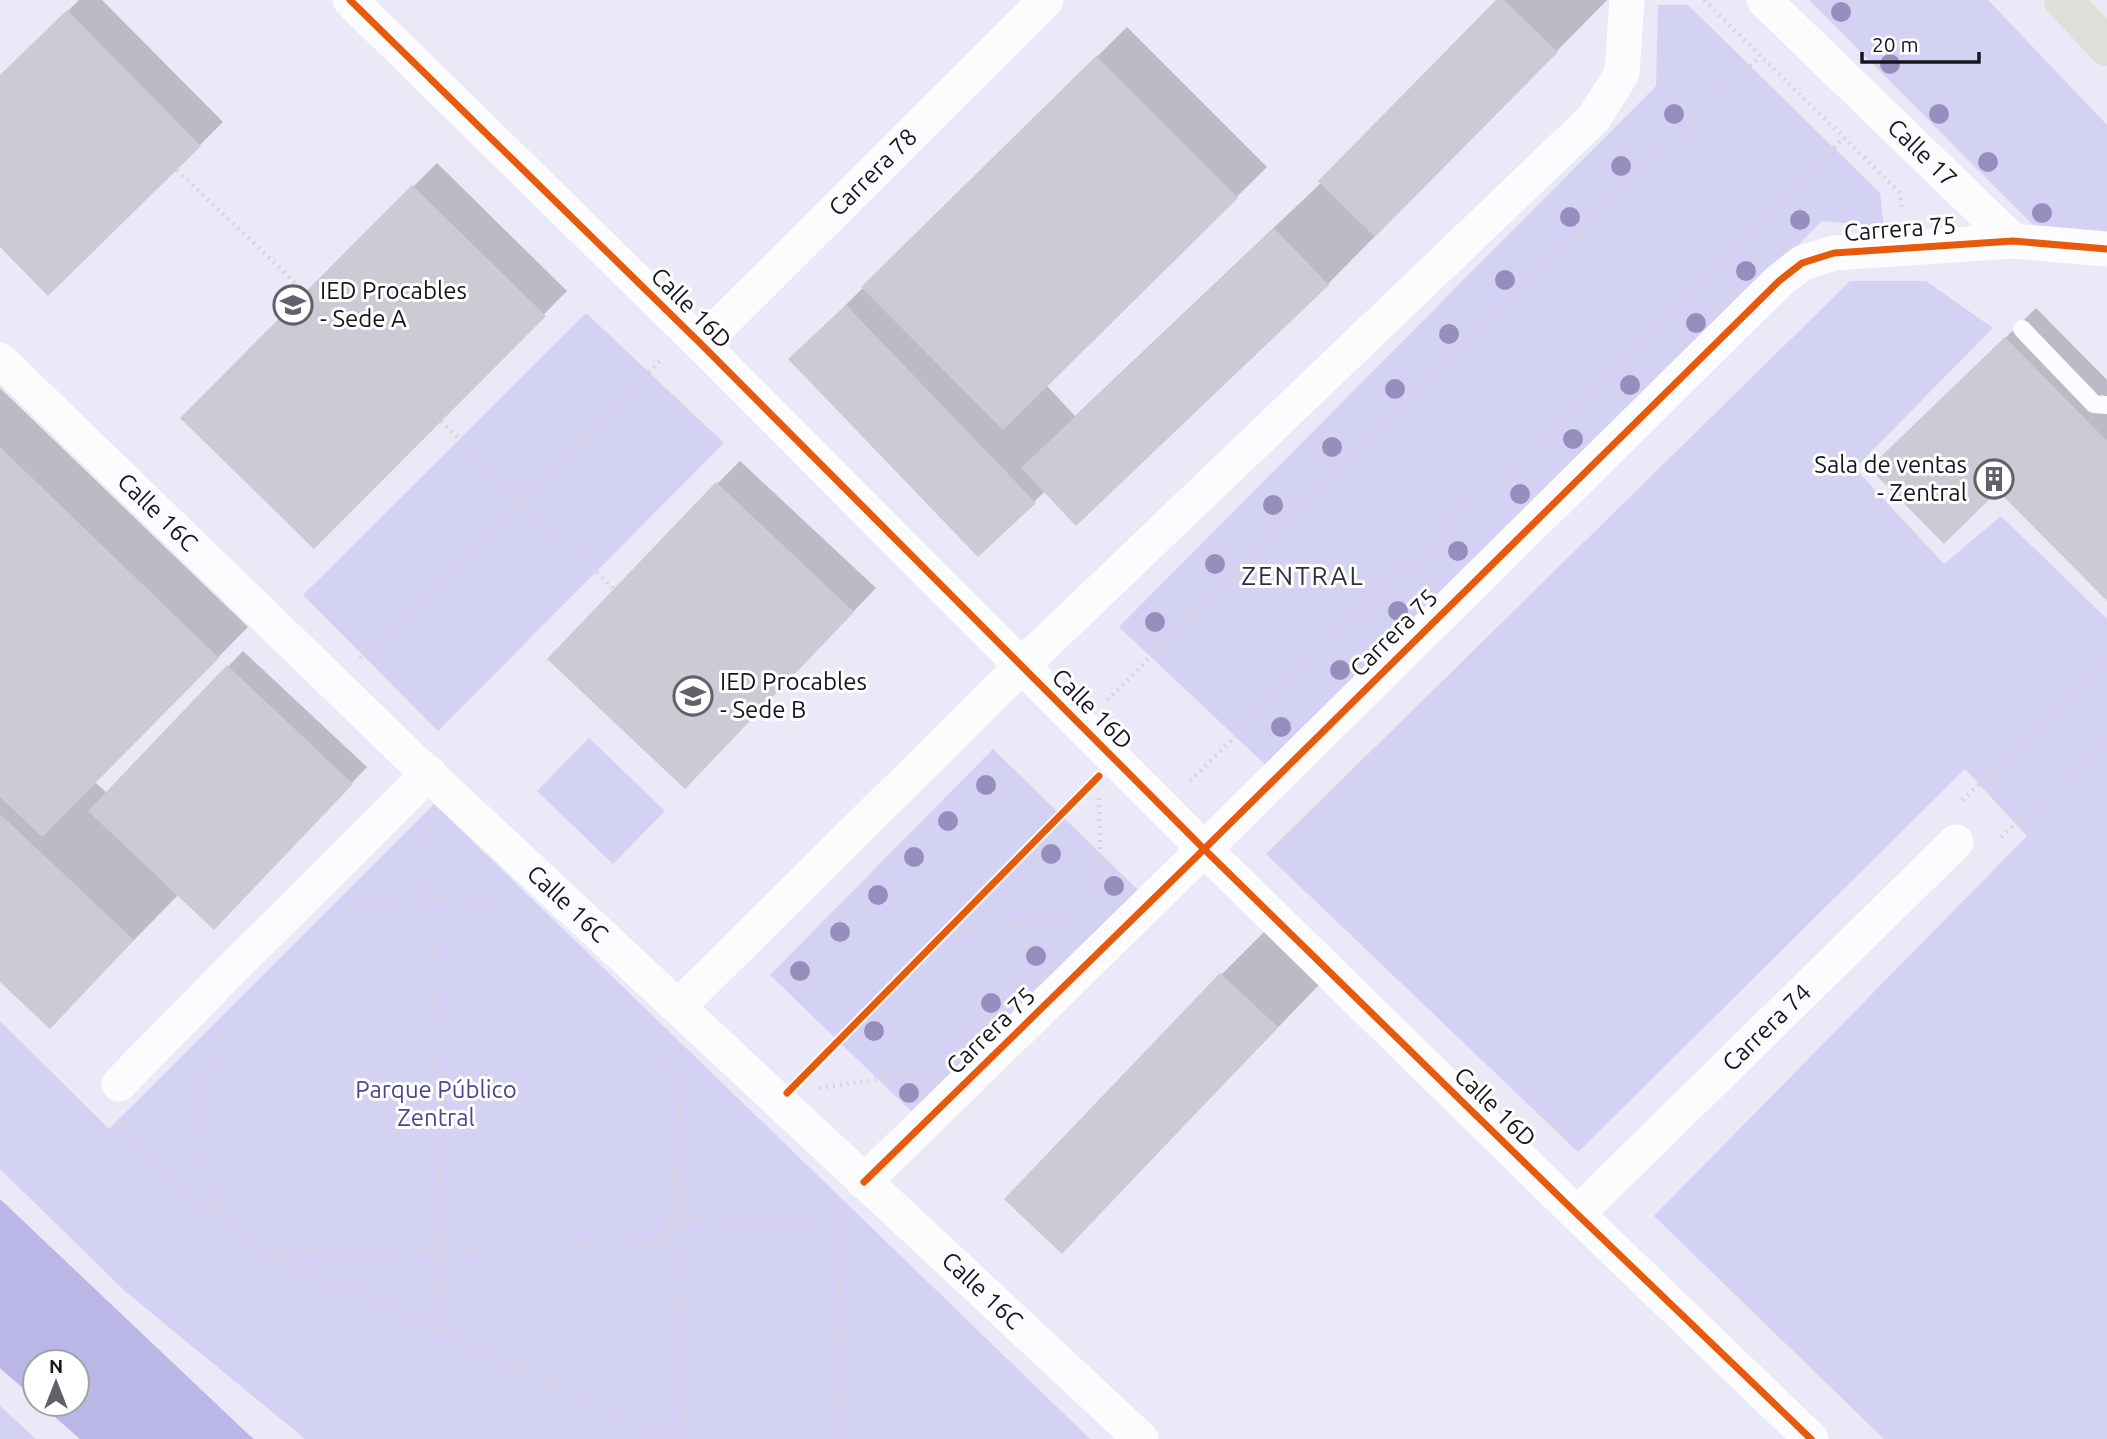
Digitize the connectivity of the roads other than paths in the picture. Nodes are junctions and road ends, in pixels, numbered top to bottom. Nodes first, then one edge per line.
1 (350, 0) edge
2 (1046, 0) edge
3 (1627, 0) edge
4 (1764, 0) edge
5 (2063, 0) edge
6 (2107, 47) edge
7 (2012, 241) junction
8 (2107, 249) edge
9 (2022, 329) dead end
10 (685, 348) junction
11 (0, 360) edge
12 (2107, 405) edge
13 (1022, 666) junction
14 (429, 774) junction
15 (1956, 842) dead end
16 (1204, 849) junction
17 (678, 1007) junction
18 (116, 1099) road end
19 (851, 1193) junction
20 (1577, 1214) junction
21 (1141, 1439) edge
22 (1811, 1439) edge

1 - 10 street, Calle 16D
2 - 10 street, Carrera 78
3 - 13 street
4 - 7 street, Calle 17
5 - 6 main road
7 - 8 street
7 - 16 street, Carrera 75
9 - 12 lane
10 - 13 street, Calle 16D
11 - 14 street, Calle 16C
13 - 16 street, Calle 16D
13 - 17 street
14 - 17 street, Calle 16C
14 - 18 street
15 - 20 street, Carrera 74
16 - 19 street, Carrera 75
16 - 20 street, Calle 16D
17 - 19 street, Calle 16C
19 - 21 street, Calle 16C
20 - 22 street, Calle 16D

